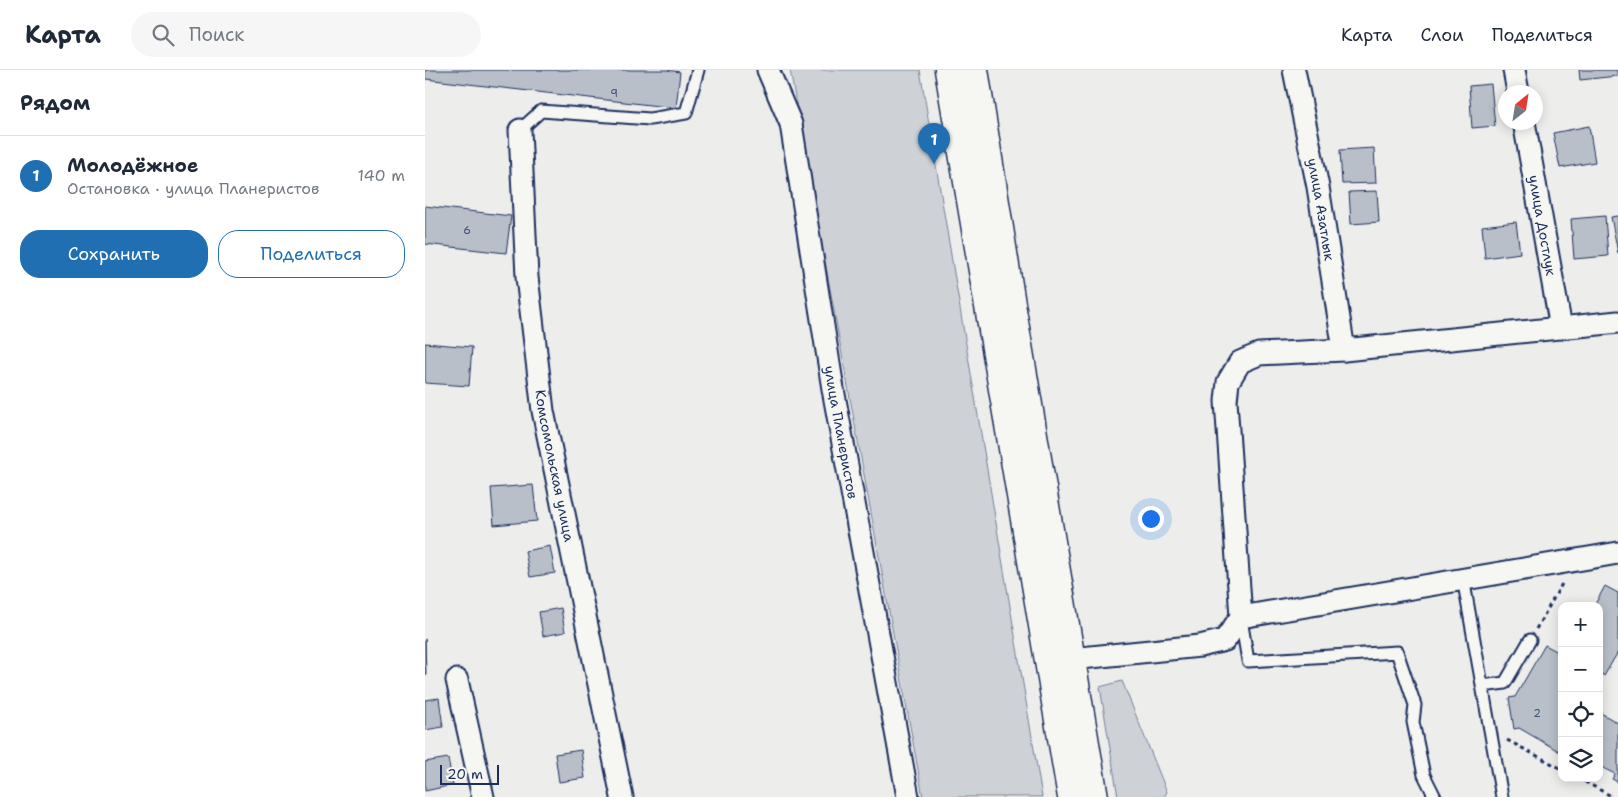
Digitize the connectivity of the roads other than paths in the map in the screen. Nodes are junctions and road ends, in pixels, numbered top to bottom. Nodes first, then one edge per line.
1 (698, 70) edge
2 (768, 70) edge
3 (949, 70) edge
4 (974, 70) edge
5 (1294, 70) edge
6 (1514, 70) edge
7 (1517, 85) edge
8 (520, 130) joint
9 (1525, 130) edge
10 (1618, 322) edge
11 (1561, 328) junction
12 (1344, 350) junction
13 (1618, 553) edge
14 (1463, 578) junction
15 (1241, 617) junction
16 (1530, 640) road end
17 (1071, 659) junction
18 (457, 680) dead end
19 (1482, 686) junction
20 (483, 797) edge
21 (622, 797) edge
22 (908, 797) edge
23 (1072, 797) edge
24 (1094, 797) edge
25 (1435, 797) edge
26 (1502, 797) edge

1 - 8 lane
2 - 22 street, улица Планеристов
3 - 23 main road
4 - 17 main road
5 - 12 street, улица Азатлык
6 - 7 street
8 - 21 street, Комсомольская улица
9 - 11 street, улица Достлук
10 - 11 street
11 - 12 street
12 - 15 street
13 - 14 street
14 - 15 street
14 - 19 lane
15 - 17 street
15 - 25 lane
16 - 19 lane
17 - 24 main road
18 - 20 street
19 - 26 lane

